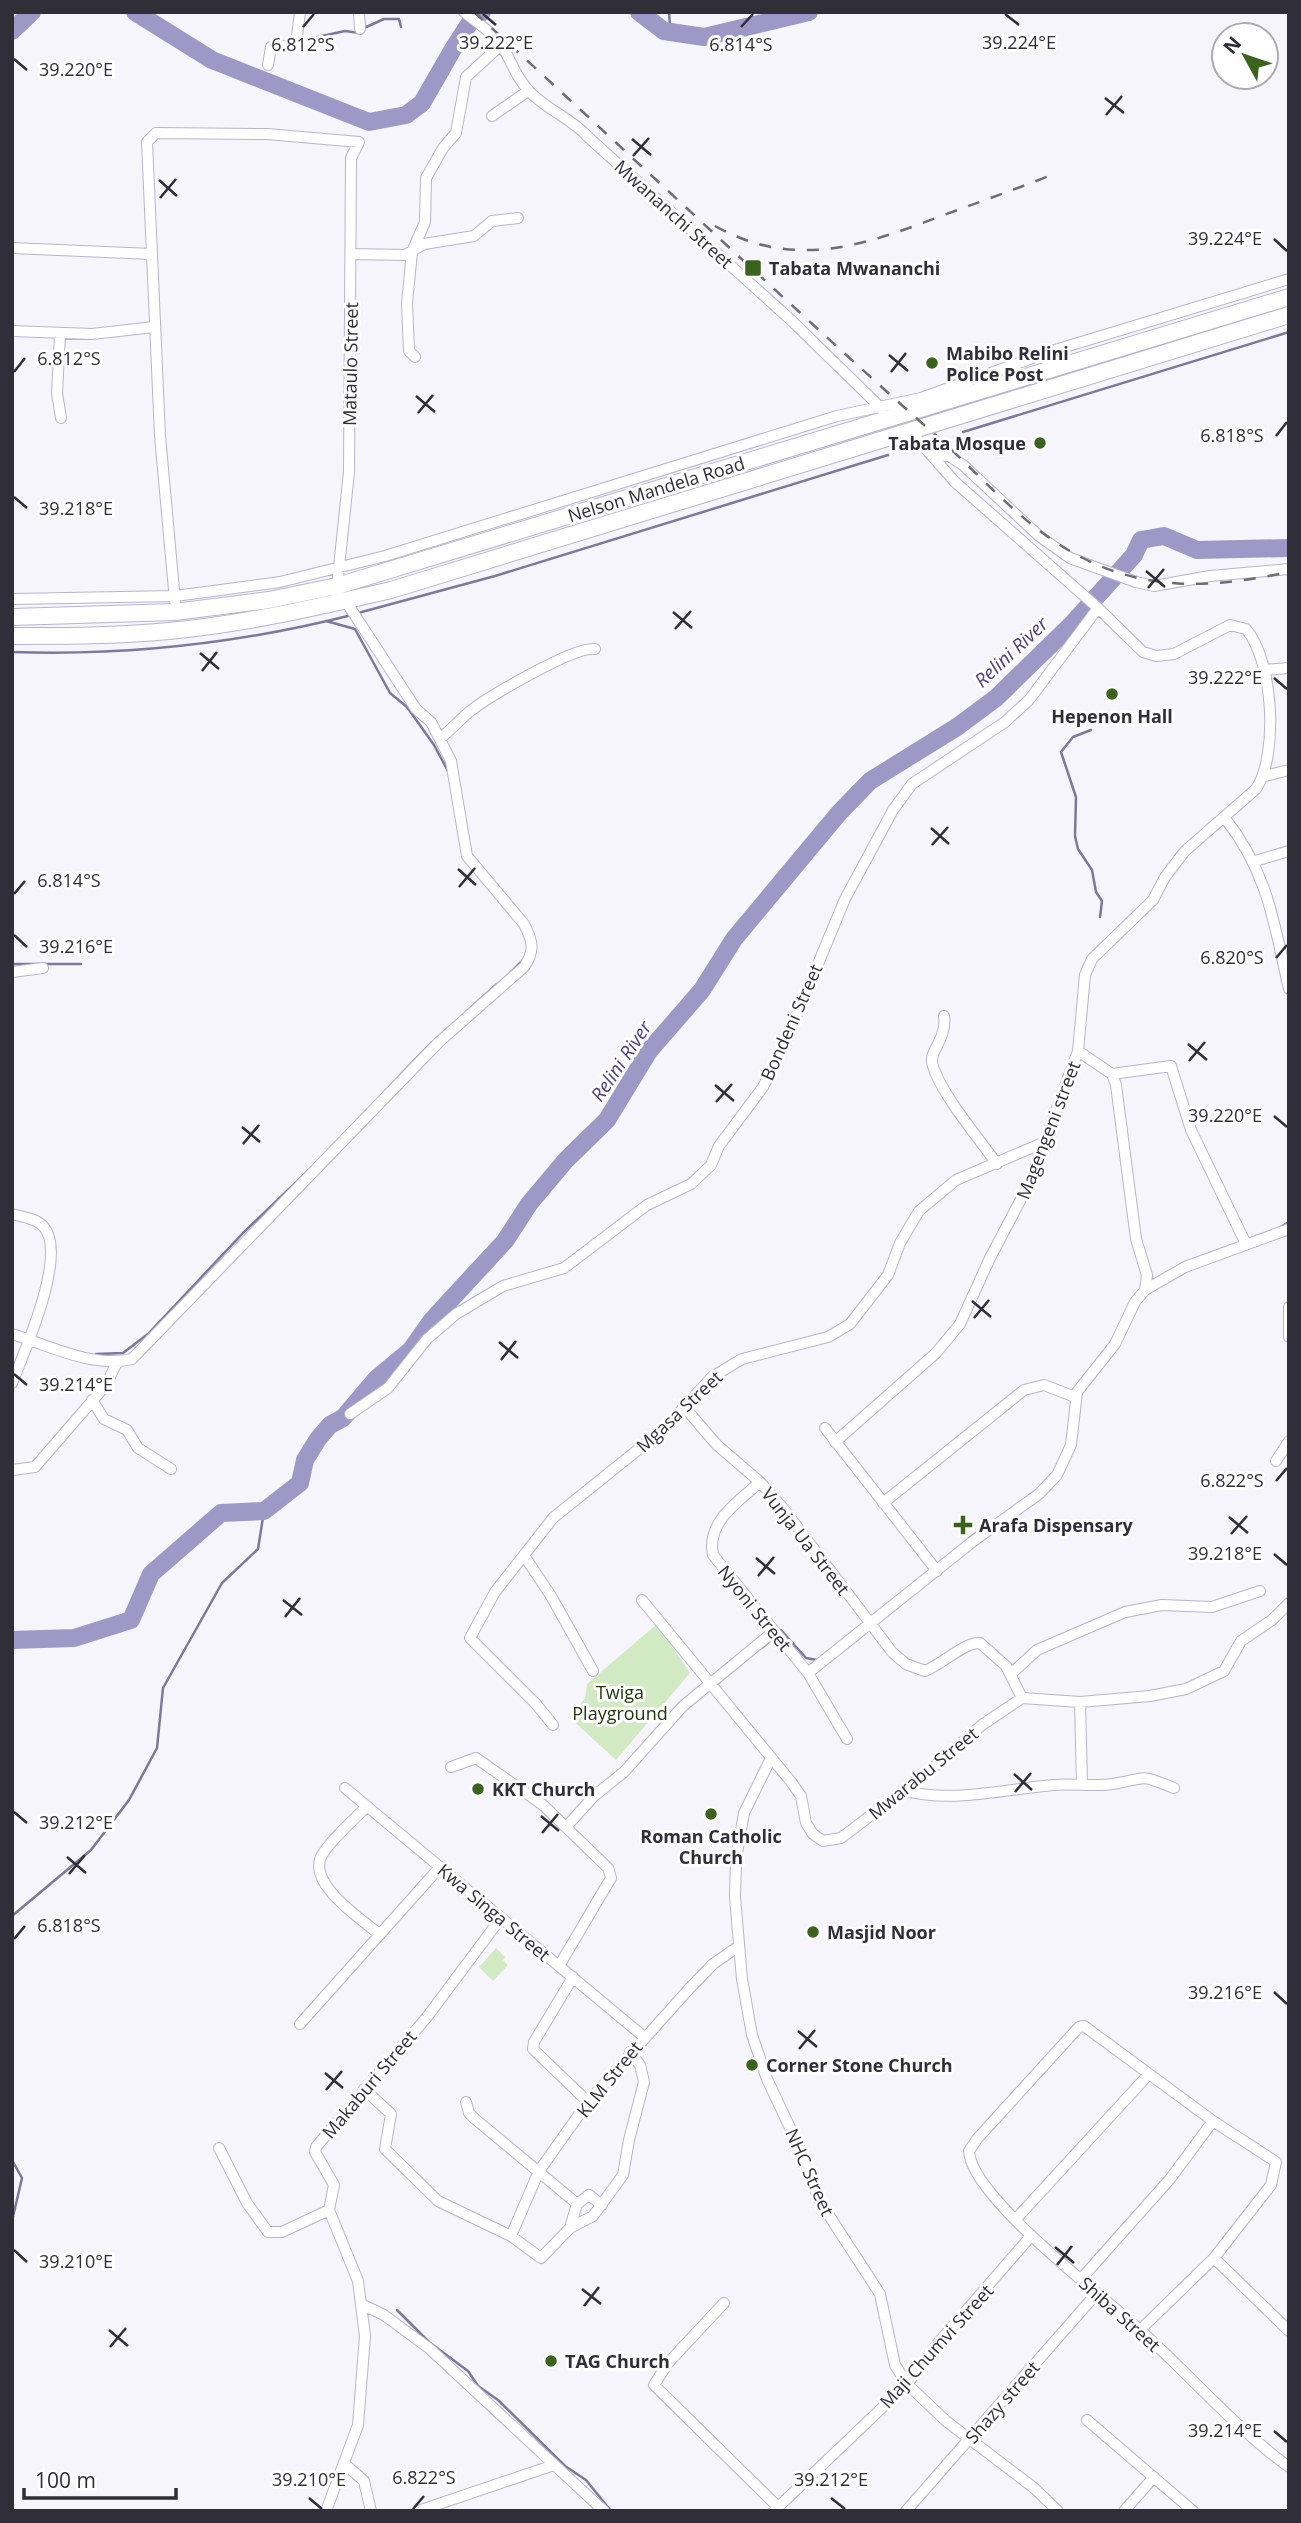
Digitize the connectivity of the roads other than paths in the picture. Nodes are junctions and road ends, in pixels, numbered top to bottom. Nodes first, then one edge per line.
1 (300, 12) edge
2 (359, 12) edge
3 (464, 12) edge
4 (360, 29) dead end
5 (501, 45) junction
6 (268, 65) dead end
7 (528, 91) junction
8 (492, 116) dead end
9 (518, 218) dead end
10 (12, 248) edge
11 (412, 252) junction
12 (152, 254) junction
13 (351, 254) junction
14 (1289, 279) edge
15 (1289, 297) edge
16 (1289, 315) edge
17 (154, 327) junction
18 (12, 331) edge
19 (60, 334) junction
20 (415, 358) dead end
21 (884, 411) junction
22 (61, 418) dead end
23 (911, 432) junction
24 (932, 455) junction
25 (338, 567) junction
26 (1289, 569) edge
27 (341, 593) junction
28 (12, 599) edge
29 (175, 604) junction
30 (1097, 606) junction
31 (12, 617) edge
32 (12, 636) edge
33 (594, 649) dead end
34 (1289, 668) edge
35 (1264, 670) junction
36 (441, 738) junction
37 (1289, 770) edge
38 (1265, 776) junction
39 (1224, 817) junction
40 (1289, 851) edge
41 (1255, 861) junction
42 (43, 968) dead end
43 (12, 972) edge
44 (1289, 989) edge
45 (944, 1016) dead end
46 (1078, 1051) junction
47 (1112, 1074) junction
48 (1045, 1142) junction
49 (997, 1164) junction
50 (12, 1214) edge
51 (1288, 1232) edge
52 (1245, 1242) junction
53 (1145, 1290) junction
54 (1289, 1307) edge
55 (12, 1334) edge
56 (1289, 1337) edge
57 (29, 1339) junction
58 (117, 1362) junction
59 (12, 1383) edge
60 (1075, 1397) junction
61 (92, 1400) junction
62 (686, 1409) junction
63 (350, 1414) dead end
64 (825, 1428) dead end
65 (1289, 1441) edge
66 (835, 1442) junction
67 (1276, 1461) dead end
68 (171, 1469) dead end
69 (12, 1470) edge
70 (760, 1482) junction
71 (883, 1503) junction
72 (525, 1557) junction
73 (937, 1571) junction
74 (1260, 1591) dead end
75 (642, 1600) dead end
76 (1289, 1603) edge
77 (872, 1623) junction
78 (773, 1632) junction
79 (593, 1671) dead end
80 (808, 1673) junction
81 (1011, 1674) junction
82 (711, 1684) junction
83 (1022, 1698) junction
84 (1080, 1702) junction
85 (553, 1725) dead end
86 (847, 1739) dead end
87 (771, 1758) junction
88 (451, 1767) dead end
89 (1082, 1784) junction
90 (345, 1788) dead end
91 (1174, 1788) dead end
92 (903, 1790) junction
93 (367, 1806) junction
94 (567, 1826) junction
95 (440, 1867) junction
96 (501, 1918) junction
97 (379, 1934) junction
98 (739, 1946) junction
99 (559, 1966) junction
100 (573, 1977) junction
101 (300, 2024) dead end
102 (643, 2036) junction
103 (630, 2052) junction
104 (1149, 2074) junction
105 (364, 2089) junction
106 (466, 2102) dead end
107 (588, 2102) junction
108 (1213, 2121) junction
109 (219, 2148) dead end
110 (539, 2171) junction
111 (577, 2204) junction
112 (602, 2205) junction
113 (329, 2210) junction
114 (1016, 2219) junction
115 (570, 2228) junction
116 (511, 2236) junction
117 (1031, 2236) junction
118 (1214, 2258) junction
119 (1081, 2279) junction
120 (1097, 2293) junction
121 (724, 2303) dead end
122 (363, 2305) junction
123 (1140, 2330) junction
124 (1289, 2331) edge
125 (906, 2385) junction
126 (1087, 2420) dead end
127 (971, 2440) junction
128 (1288, 2464) edge
129 (346, 2465) junction
130 (554, 2465) junction
131 (1154, 2477) junction
132 (776, 2509) edge
133 (326, 2511) edge
134 (371, 2511) edge
135 (418, 2511) edge
136 (604, 2511) edge
137 (906, 2511) edge
138 (1058, 2511) edge
139 (1124, 2511) edge
140 (1193, 2511) edge

1 - 6 street
2 - 4 street
3 - 5 street, Mwananchi Street
5 - 7 street, Mwananchi Street
5 - 11 street
7 - 8 street
7 - 21 street, Mwananchi Street
9 - 11 street
10 - 12 street
11 - 13 street
11 - 20 street
12 - 13 street, Mataulo Street
12 - 17 street
13 - 25 street, Mataulo Street
14 - 21 street
15 - 21 main road, Nelson Mandela Road
16 - 23 main road, Nelson Mandela Road
17 - 19 street
17 - 29 street
18 - 19 street
19 - 22 street
21 - 25 street
21 - 27 main road, Nelson Mandela Road
23 - 24 street
23 - 27 main road, Nelson Mandela Road
24 - 26 street
24 - 30 street
25 - 27 street, Mataulo Street
25 - 29 street
27 - 29 main road, Nelson Mandela Road
27 - 32 main road, Nelson Mandela Road
27 - 36 street
28 - 29 street
29 - 31 main road, Nelson Mandela Road
30 - 35 street
30 - 63 street, Bondeni Street
33 - 36 street
34 - 35 street
35 - 38 street
36 - 58 street
37 - 38 street
38 - 39 street, Magengeni street
39 - 41 street
39 - 46 street, Magengeni street
40 - 41 street
41 - 44 street
42 - 43 street
45 - 49 street
46 - 47 street
46 - 48 street, Magengeni street
47 - 52 street
47 - 53 street
48 - 49 street, Mgasa Street
48 - 66 street, Magengeni street
49 - 62 street, Mgasa Street
50 - 57 street
51 - 52 street
52 - 53 street
53 - 60 street
54 - 56 street
55 - 57 street
57 - 58 street
57 - 59 street
58 - 61 street
60 - 71 street
60 - 73 street
61 - 68 street
61 - 69 street
62 - 70 street, Vunja Ua Street
62 - 72 street, Mgasa Street
64 - 66 street
65 - 67 street
66 - 71 street
70 - 77 street, Vunja Ua Street
70 - 78 street, Nyoni Street
71 - 73 street
72 - 79 street
72 - 85 street, Mgasa Street
73 - 77 street
74 - 81 street
75 - 82 street, Mwarabu Street
76 - 84 street
77 - 80 street
77 - 81 street, Vunja Ua Street
78 - 80 street, Nyoni Street
78 - 82 street
80 - 86 street, Nyoni Street
81 - 83 street
82 - 87 street, Mwarabu Street
82 - 94 street
83 - 84 street
83 - 92 street, Mwarabu Street
84 - 89 street
87 - 92 street, Mwarabu Street
87 - 98 street, NHC Street
88 - 94 street
89 - 91 street
89 - 92 street
90 - 93 street, Kwa Singa Street
93 - 95 street, Kwa Singa Street
93 - 97 street
94 - 99 street
95 - 96 street, Kwa Singa Street
95 - 97 street
96 - 99 street, Kwa Singa Street
96 - 105 street, Makaburi Street
97 - 101 street
98 - 102 street, KLM Street
98 - 125 street, NHC Street
99 - 100 street, Kwa Singa Street
100 - 102 street, Kwa Singa Street
100 - 107 street
102 - 103 street, KLM Street
103 - 107 street, KLM Street
103 - 112 street
104 - 108 street
104 - 114 street
104 - 114 street, Shiba Street
105 - 113 street, Makaburi Street
105 - 116 street
106 - 110 street
107 - 110 street, KLM Street
108 - 118 street
108 - 119 street
109 - 113 street
110 - 111 street
110 - 116 street, KLM Street
111 - 112 street
111 - 115 street
112 - 115 street
113 - 122 street, Makaburi Street
114 - 117 street, Shiba Street
115 - 116 street
117 - 119 street, Shiba Street
117 - 125 street, Maji Chumvi Street
118 - 123 street
118 - 124 street
119 - 120 street, Shiba Street
120 - 123 street, Shiba Street
120 - 127 street, Shazy street
121 - 132 street
122 - 129 street, Makaburi Street
122 - 130 street
123 - 128 street, Shiba Street
125 - 127 street, NHC Street
125 - 132 street, Maji Chumvi Street
126 - 131 street
127 - 137 street, Shazy street
127 - 138 street, NHC Street
129 - 133 street, Makaburi Street
129 - 134 street
130 - 135 street
130 - 136 street
131 - 139 street
131 - 140 street

